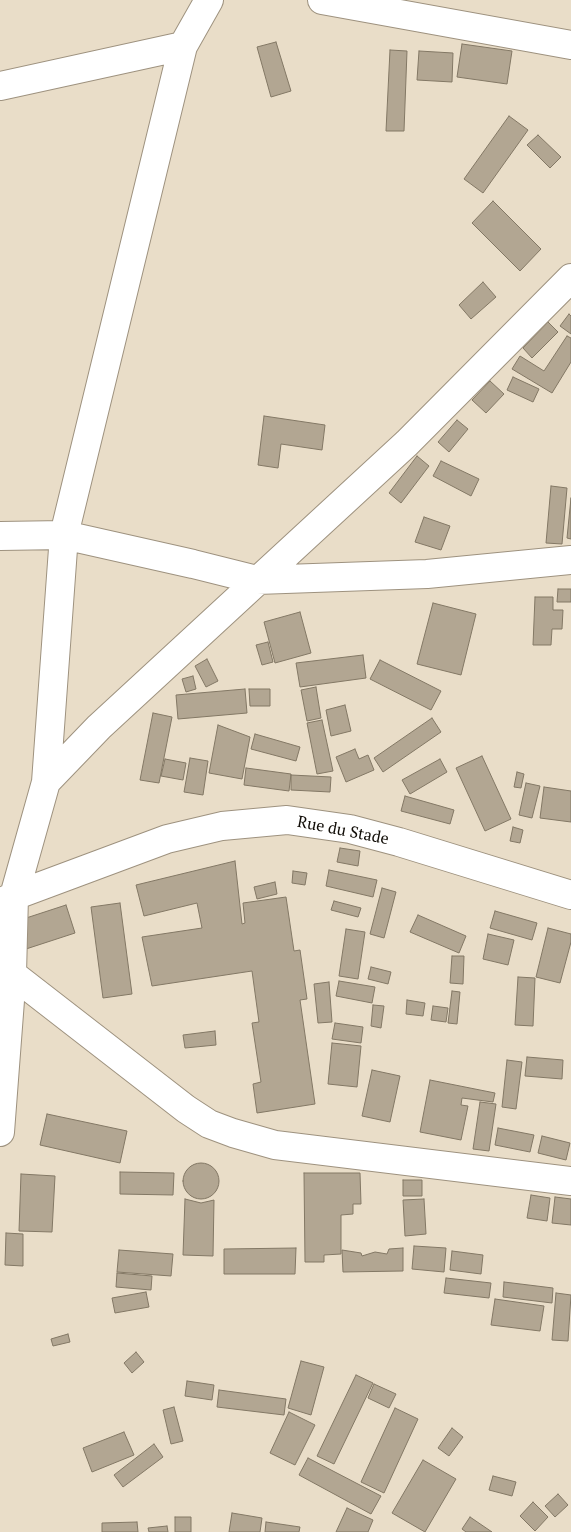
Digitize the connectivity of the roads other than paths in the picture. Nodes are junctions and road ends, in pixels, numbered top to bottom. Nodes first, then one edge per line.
1 (209, 0) edge
2 (322, 0) edge
3 (571, 45) edge
4 (183, 46) junction
5 (0, 86) edge
6 (571, 278) edge
7 (64, 535) junction
8 (0, 536) edge
9 (571, 560) edge
10 (257, 580) junction
11 (46, 782) junction
12 (571, 894) edge
13 (7, 899) edge
14 (12, 974) junction
15 (0, 1132) edge
16 (571, 1181) edge

1 - 4 street
2 - 3 street
4 - 5 street
4 - 7 street
6 - 10 street
7 - 8 street
7 - 10 street
7 - 11 street
9 - 10 street
10 - 11 street
11 - 13 street
12 - 13 street, Rue du Stade
13 - 14 street
14 - 15 street
14 - 16 street

